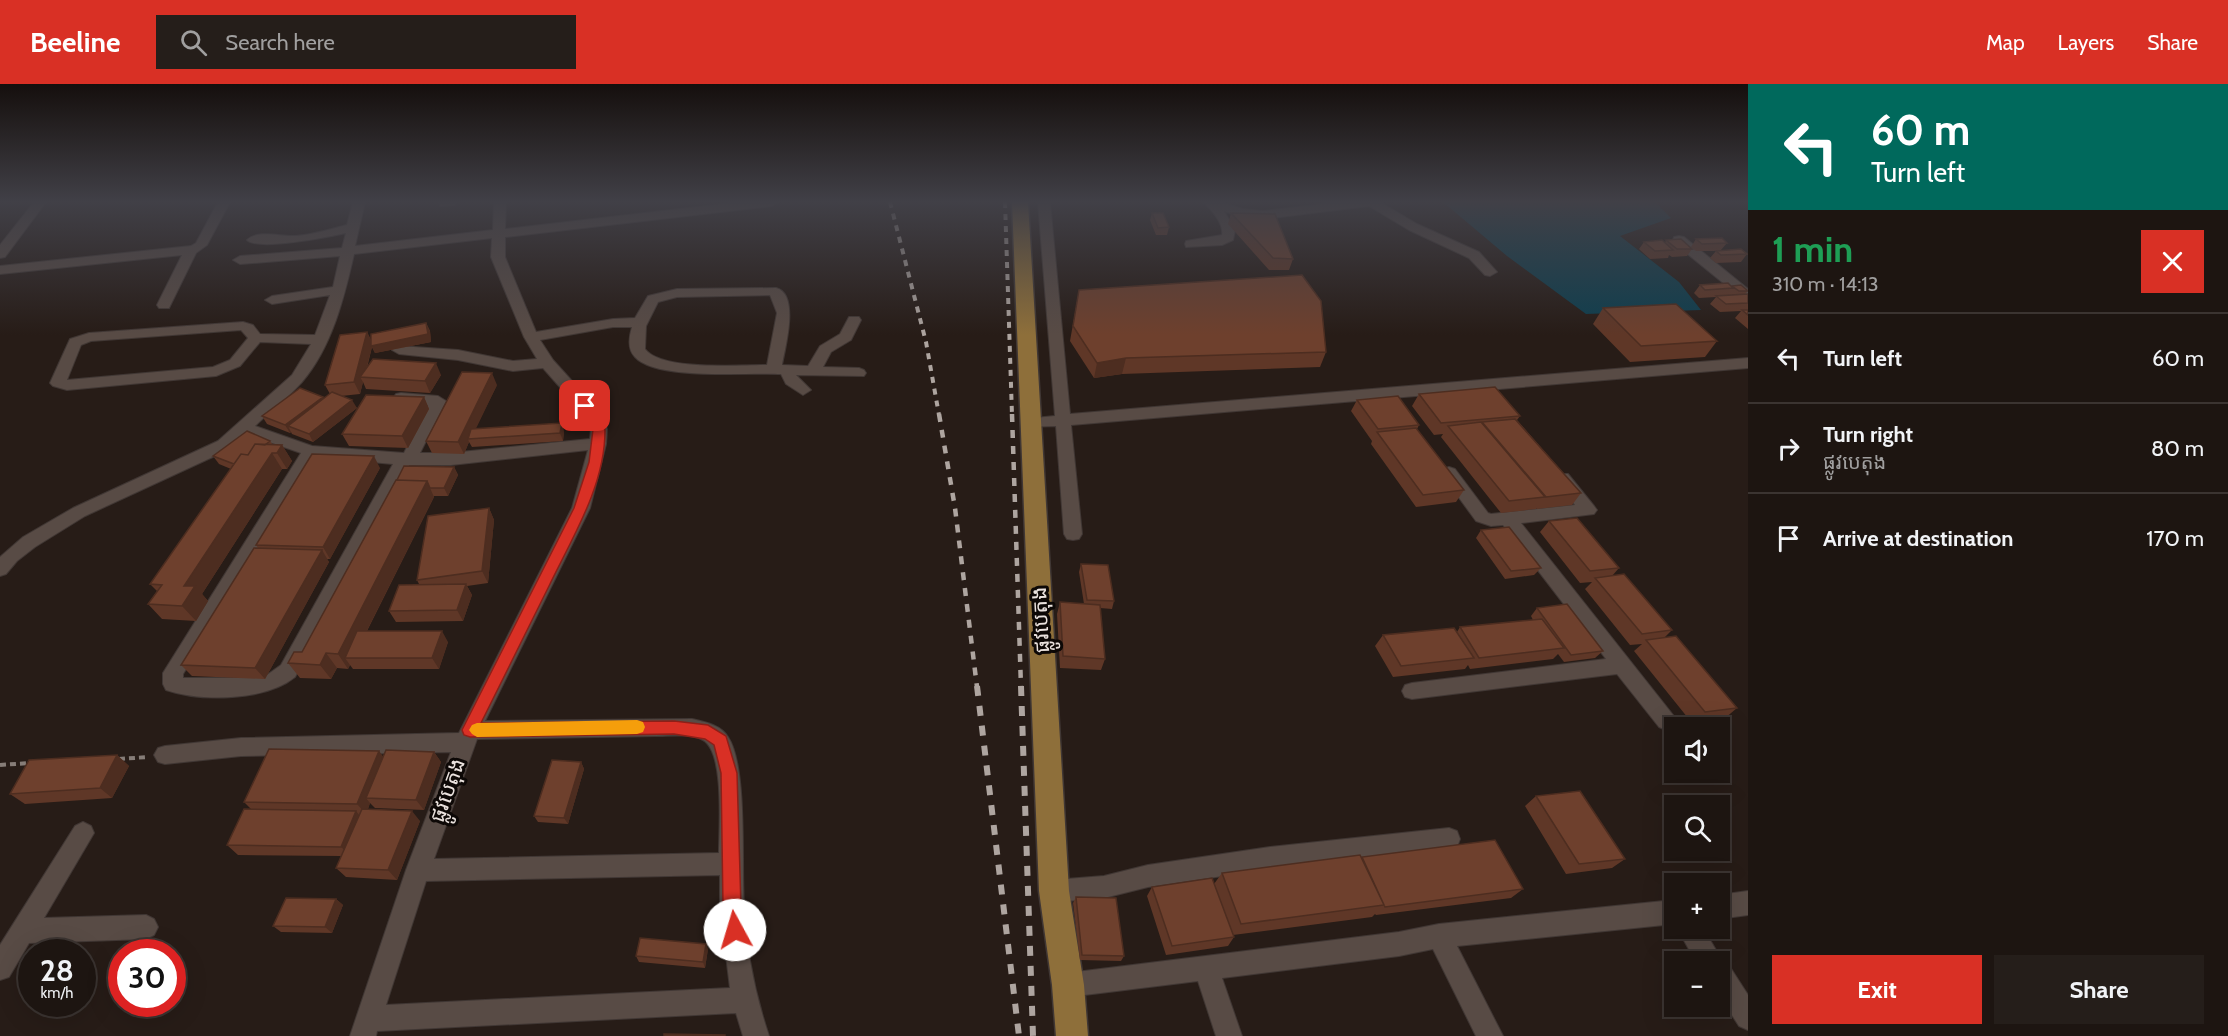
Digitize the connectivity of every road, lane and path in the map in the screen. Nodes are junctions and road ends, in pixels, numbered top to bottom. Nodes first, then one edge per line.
1 (199, 246) edge
2 (349, 246) edge
3 (386, 246) edge
4 (498, 246) edge
5 (1022, 246) edge
6 (1048, 246) edge
7 (1455, 246) edge
8 (1687, 246) edge
9 (348, 251) junction
10 (190, 252) junction
11 (240, 260) dead end
12 (0, 270) edge
13 (1490, 272) dead end
14 (339, 290) junction
15 (1748, 296) edge
16 (272, 300) dead end
17 (164, 305) dead end
18 (854, 320) dead end
19 (640, 322) junction
20 (531, 337) junction
21 (256, 338) junction
22 (321, 340) junction
23 (399, 350) edge
24 (547, 363) junction
25 (1748, 363) edge
26 (781, 369) junction
27 (813, 371) junction
28 (859, 373) dead end
29 (1481, 384) junction
30 (803, 390) dead end
31 (1388, 392) junction
32 (388, 398) edge
33 (1496, 401) edge
34 (1402, 410) edge
35 (1063, 419) junction
36 (1030, 423) junction
37 (245, 428) junction
38 (344, 437) edge
39 (598, 444) junction
40 (311, 452) junction
41 (332, 454) junction
42 (406, 459) junction
43 (1442, 463) edge
44 (1549, 463) edge
45 (1508, 519) junction
46 (1074, 534) dead end
47 (4, 560) edge
48 (1623, 665) junction
49 (1412, 691) dead end
50 (1664, 718) edge
51 (468, 736) junction
52 (165, 755) joint
53 (116, 759) edge
54 (35, 763) edge
55 (0, 765) edge
56 (83, 833) dead end
57 (1449, 839) dead end
58 (732, 864) junction
59 (418, 870) junction
60 (1054, 891) junction
61 (1748, 903) edge
62 (1730, 905) edge
63 (1664, 913) edge
64 (146, 927) dead end
65 (23, 931) junction
66 (1439, 936) junction
67 (0, 968) edge
68 (1206, 968) junction
69 (1068, 985) junction
70 (1730, 990) edge
71 (744, 1000) junction
72 (1748, 1017) edge
73 (366, 1027) edge
74 (756, 1036) edge
75 (1072, 1036) edge
76 (1229, 1036) edge
77 (1490, 1036) edge

1 - 10 street
2 - 9 street
3 - 9 street
4 - 20 street, ផ្លូវបេតុង
5 - 36 main road, ផ្លូវបេតុង
6 - 35 street
7 - 13 street
8 - 15 street
9 - 11 street
9 - 14 street
10 - 12 street
10 - 17 street
14 - 16 street
14 - 22 street
18 - 27 street
19 - 20 street
19 - 26 street
19 - 26 street
20 - 24 street, ផ្លូវបេតុង
21 - 21 street
21 - 22 street
22 - 37 street
23 - 24 street
24 - 39 street, ផ្លូវបេតុង
25 - 29 street
26 - 27 street
26 - 30 street
27 - 28 street
29 - 31 street
29 - 33 street
31 - 34 street
31 - 35 street
32 - 42 street
35 - 36 street
35 - 46 street
36 - 60 main road, ផ្លូវបេតុង
37 - 40 street
37 - 47 street
38 - 41 street
39 - 42 street
39 - 51 street, ផ្លូវបេតុង
40 - 41 street
40 - 42 street
41 - 42 street
43 - 45 street
44 - 45 street
45 - 48 street
48 - 49 street
48 - 50 street
51 - 52 street
51 - 58 street
51 - 59 street, ផ្លូវបេតុង
52 - 53 path
54 - 55 path
56 - 65 street
57 - 60 street
58 - 59 street
58 - 71 street
59 - 73 street, ផ្លូវបេតុង
60 - 69 main road, ផ្លូវបេតុង
61 - 62 street
63 - 66 street
64 - 65 street
65 - 67 street
66 - 68 street
66 - 77 street
68 - 69 street
68 - 76 street
69 - 75 main road, ផ្លូវបេតុង
70 - 72 street
71 - 73 street
71 - 74 street

